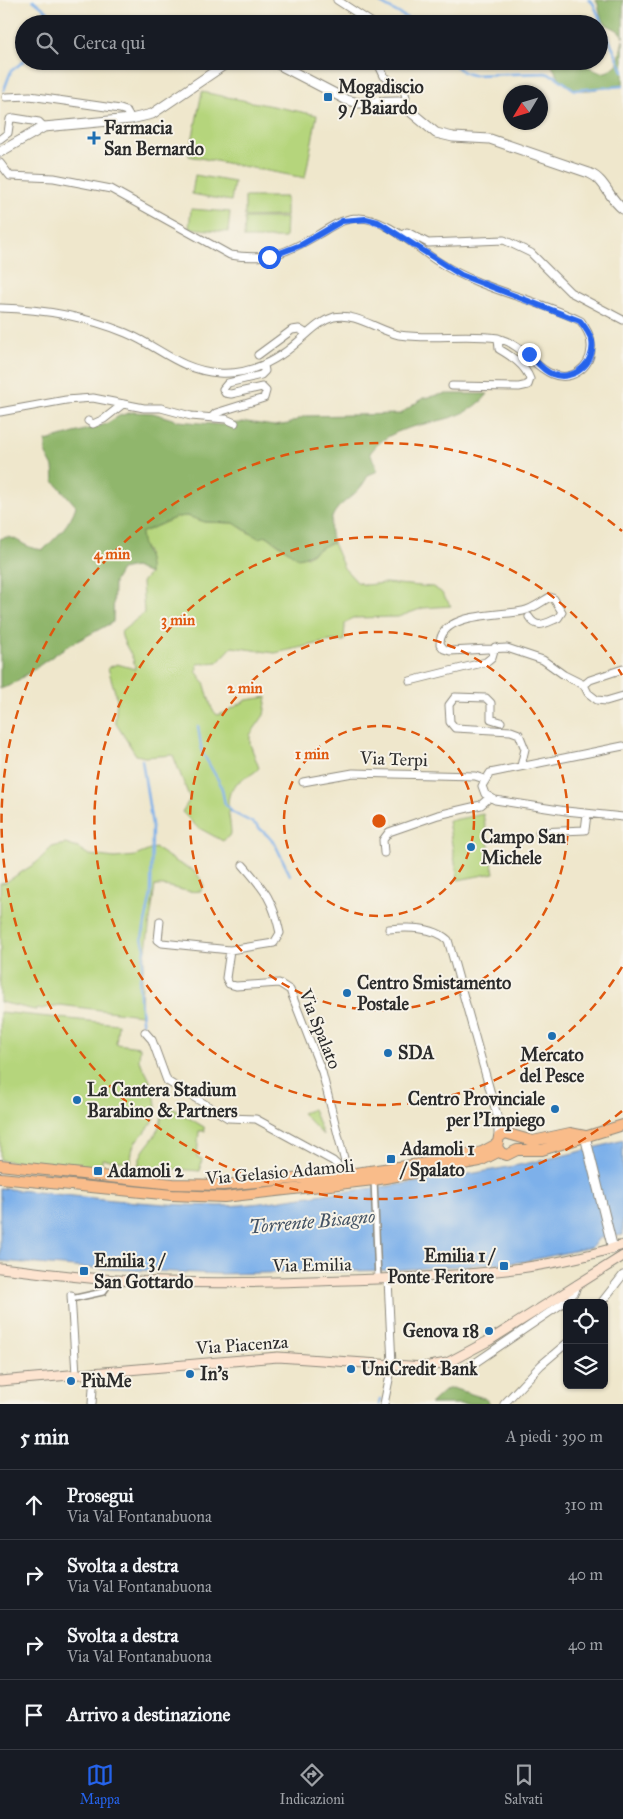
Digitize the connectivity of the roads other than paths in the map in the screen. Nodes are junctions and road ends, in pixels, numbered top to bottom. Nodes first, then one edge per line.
1 (338, 0) edge
2 (360, 15) edge
3 (216, 70) edge
4 (289, 70) edge
5 (381, 70) edge
6 (6, 97) dead end
7 (402, 104) junction
8 (131, 119) junction
9 (44, 127) junction
10 (0, 139) edge
11 (0, 152) edge
12 (0, 163) edge
13 (623, 209) edge
14 (401, 236) junction
15 (0, 308) edge
16 (623, 320) edge
17 (307, 334) junction
18 (498, 338) junction
19 (258, 355) dead end
20 (264, 366) junction
21 (452, 386) dead end
22 (123, 404) junction
23 (0, 412) edge
24 (212, 417) junction
25 (88, 421) dead end
26 (235, 423) dead end
27 (529, 617) dead end
28 (496, 647) junction
29 (623, 669) edge
30 (410, 681) dead end
31 (584, 685) junction
32 (623, 696) edge
33 (501, 722) dead end
34 (623, 746) edge
35 (521, 766) junction
36 (484, 779) junction
37 (303, 782) dead end
38 (489, 798) junction
39 (587, 814) junction
40 (623, 817) edge
41 (539, 832) dead end
42 (384, 853) dead end
43 (243, 865) dead end
44 (160, 921) dead end
45 (389, 929) dead end
46 (230, 950) junction
47 (146, 1032) dead end
48 (498, 1119) junction
49 (623, 1125) edge
50 (515, 1136) junction
51 (585, 1136) junction
52 (498, 1145) junction
53 (517, 1150) junction
54 (0, 1165) edge
55 (348, 1174) junction
56 (0, 1178) edge
57 (374, 1183) junction
58 (611, 1244) junction
59 (623, 1245) edge
60 (623, 1256) edge
61 (612, 1262) junction
62 (0, 1268) edge
63 (378, 1275) junction
64 (623, 1275) edge
65 (388, 1279) junction
66 (577, 1283) junction
67 (106, 1288) dead end
68 (71, 1297) joint
69 (604, 1299) edge
70 (566, 1344) edge
71 (392, 1365) junction
72 (466, 1369) dead end
73 (94, 1372) junction
74 (76, 1374) junction
75 (0, 1381) edge
76 (92, 1404) edge
77 (384, 1404) edge
78 (504, 1404) edge

1 - 2 street
3 - 8 street
4 - 7 street
5 - 7 street
6 - 8 street
7 - 13 street
8 - 9 street
9 - 10 street
9 - 11 street
12 - 14 street
14 - 16 street
14 - 18 street
15 - 20 street
17 - 18 street
17 - 19 street
17 - 20 street
18 - 21 street
20 - 24 street
22 - 23 street
22 - 24 street
22 - 25 street
24 - 26 street
27 - 28 street
28 - 30 street
28 - 31 street
29 - 31 street
31 - 32 street
33 - 35 street
34 - 35 street
35 - 36 street
36 - 37 street, Via Terpi
36 - 38 street
38 - 39 street
38 - 42 street
39 - 40 street
39 - 41 street
43 - 46 street
44 - 46 street
45 - 48 street
46 - 55 street, Via Spalato
47 - 55 street
48 - 50 street
48 - 52 street
49 - 51 main road
50 - 51 main road, Via Gelasio Adamoli
50 - 52 main road, Via Gelasio Adamoli
50 - 53 main road
51 - 53 main road, Via Gelasio Adamoli
51 - 58 street
52 - 53 main road, Via Gelasio Adamoli
52 - 55 main road, Via Gelasio Adamoli
52 - 57 main road, Via Gelasio Adamoli
54 - 55 main road, Via Gelasio Adamoli
56 - 57 main road, Via Gelasio Adamoli
57 - 63 street
58 - 59 main road, Via Emilia
58 - 61 main road
58 - 65 main road, Via Emilia
60 - 61 main road, Via Piacenza
61 - 66 main road, Via Piacenza
62 - 63 main road, Via Emilia
63 - 65 main road, Via Emilia
64 - 69 street
65 - 71 street
66 - 71 main road, Via Piacenza
66 - 72 street, Via Piacenza
67 - 68 street
68 - 74 street
70 - 78 street
71 - 73 main road, Via Piacenza
71 - 77 street
73 - 74 main road, Via Piacenza
73 - 76 street
74 - 75 main road, Via Piacenza

